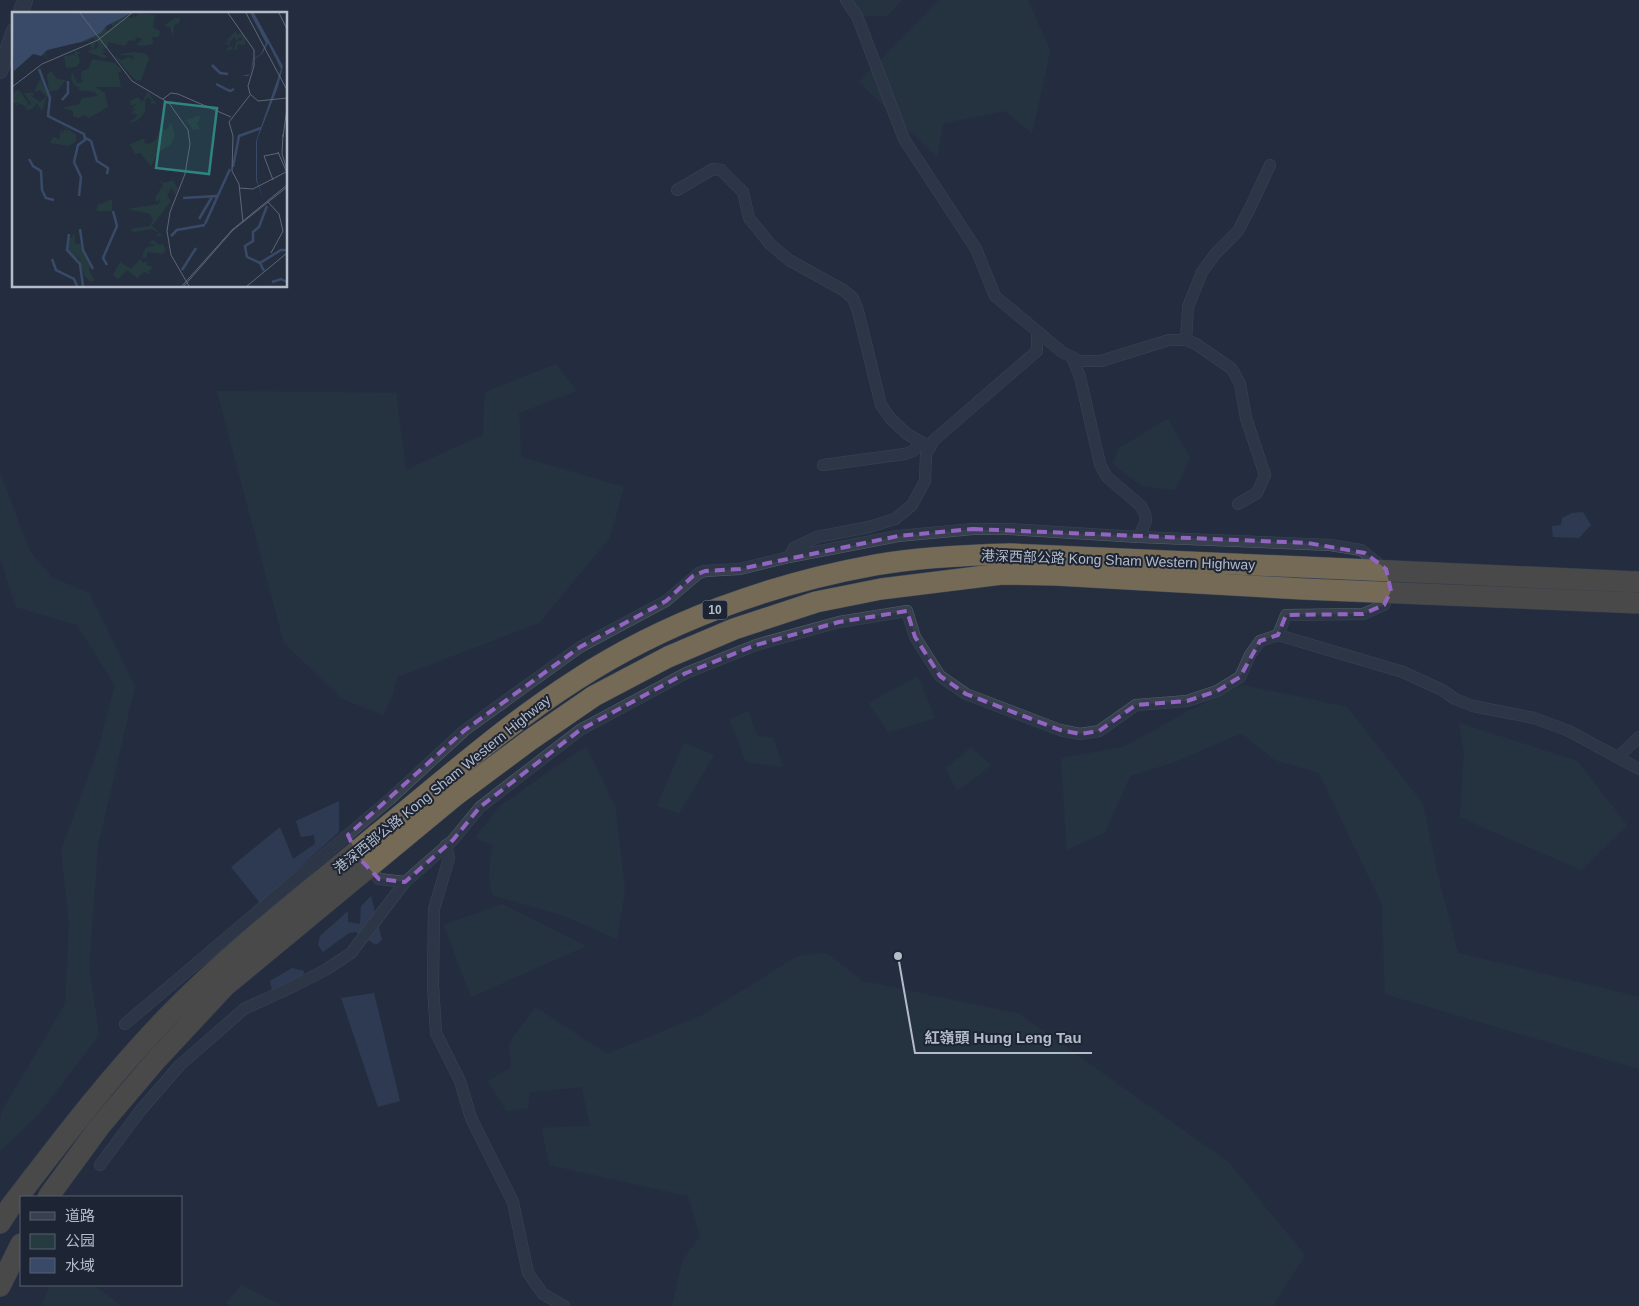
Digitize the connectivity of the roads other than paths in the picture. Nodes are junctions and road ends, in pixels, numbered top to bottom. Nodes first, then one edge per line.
1 (846, 0) edge
2 (12, 37) edge
3 (0, 71) edge
4 (1270, 165) dead end
5 (677, 190) dead end
6 (1037, 333) junction
7 (1186, 340) junction
8 (1072, 357) junction
9 (926, 444) junction
10 (823, 465) dead end
11 (1238, 504) dead end
12 (1140, 537) junction
13 (789, 557) junction
14 (1639, 582) edge
15 (1639, 603) edge
16 (1278, 635) junction
17 (1639, 737) edge
18 (1618, 757) junction
19 (1639, 769) edge
20 (348, 835) junction
21 (446, 845) junction
22 (405, 882) junction
23 (125, 1024) dead end
24 (100, 1164) dead end
25 (49, 1196) edge
26 (4, 1216) edge
27 (20, 1235) edge
28 (20, 1246) edge
29 (0, 1265) edge
30 (0, 1286) edge
31 (564, 1306) edge

1 - 6 street
2 - 3 street
4 - 7 street
5 - 9 street
6 - 8 street
6 - 9 street
7 - 8 street
7 - 11 street
8 - 12 street
9 - 10 street
9 - 13 street
12 - 13 street
12 - 16 street
13 - 20 street
14 - 26 highway, 港深西部公路 Kong Sham Western Highway / 10, bridge
15 - 25 highway, 港深西部公路 Kong Sham Western Highway / 10, bridge
16 - 18 street
16 - 21 street
17 - 18 street
18 - 19 street
20 - 22 street
20 - 23 street
21 - 22 street
21 - 31 street
22 - 24 street
27 - 29 highway
28 - 30 highway

